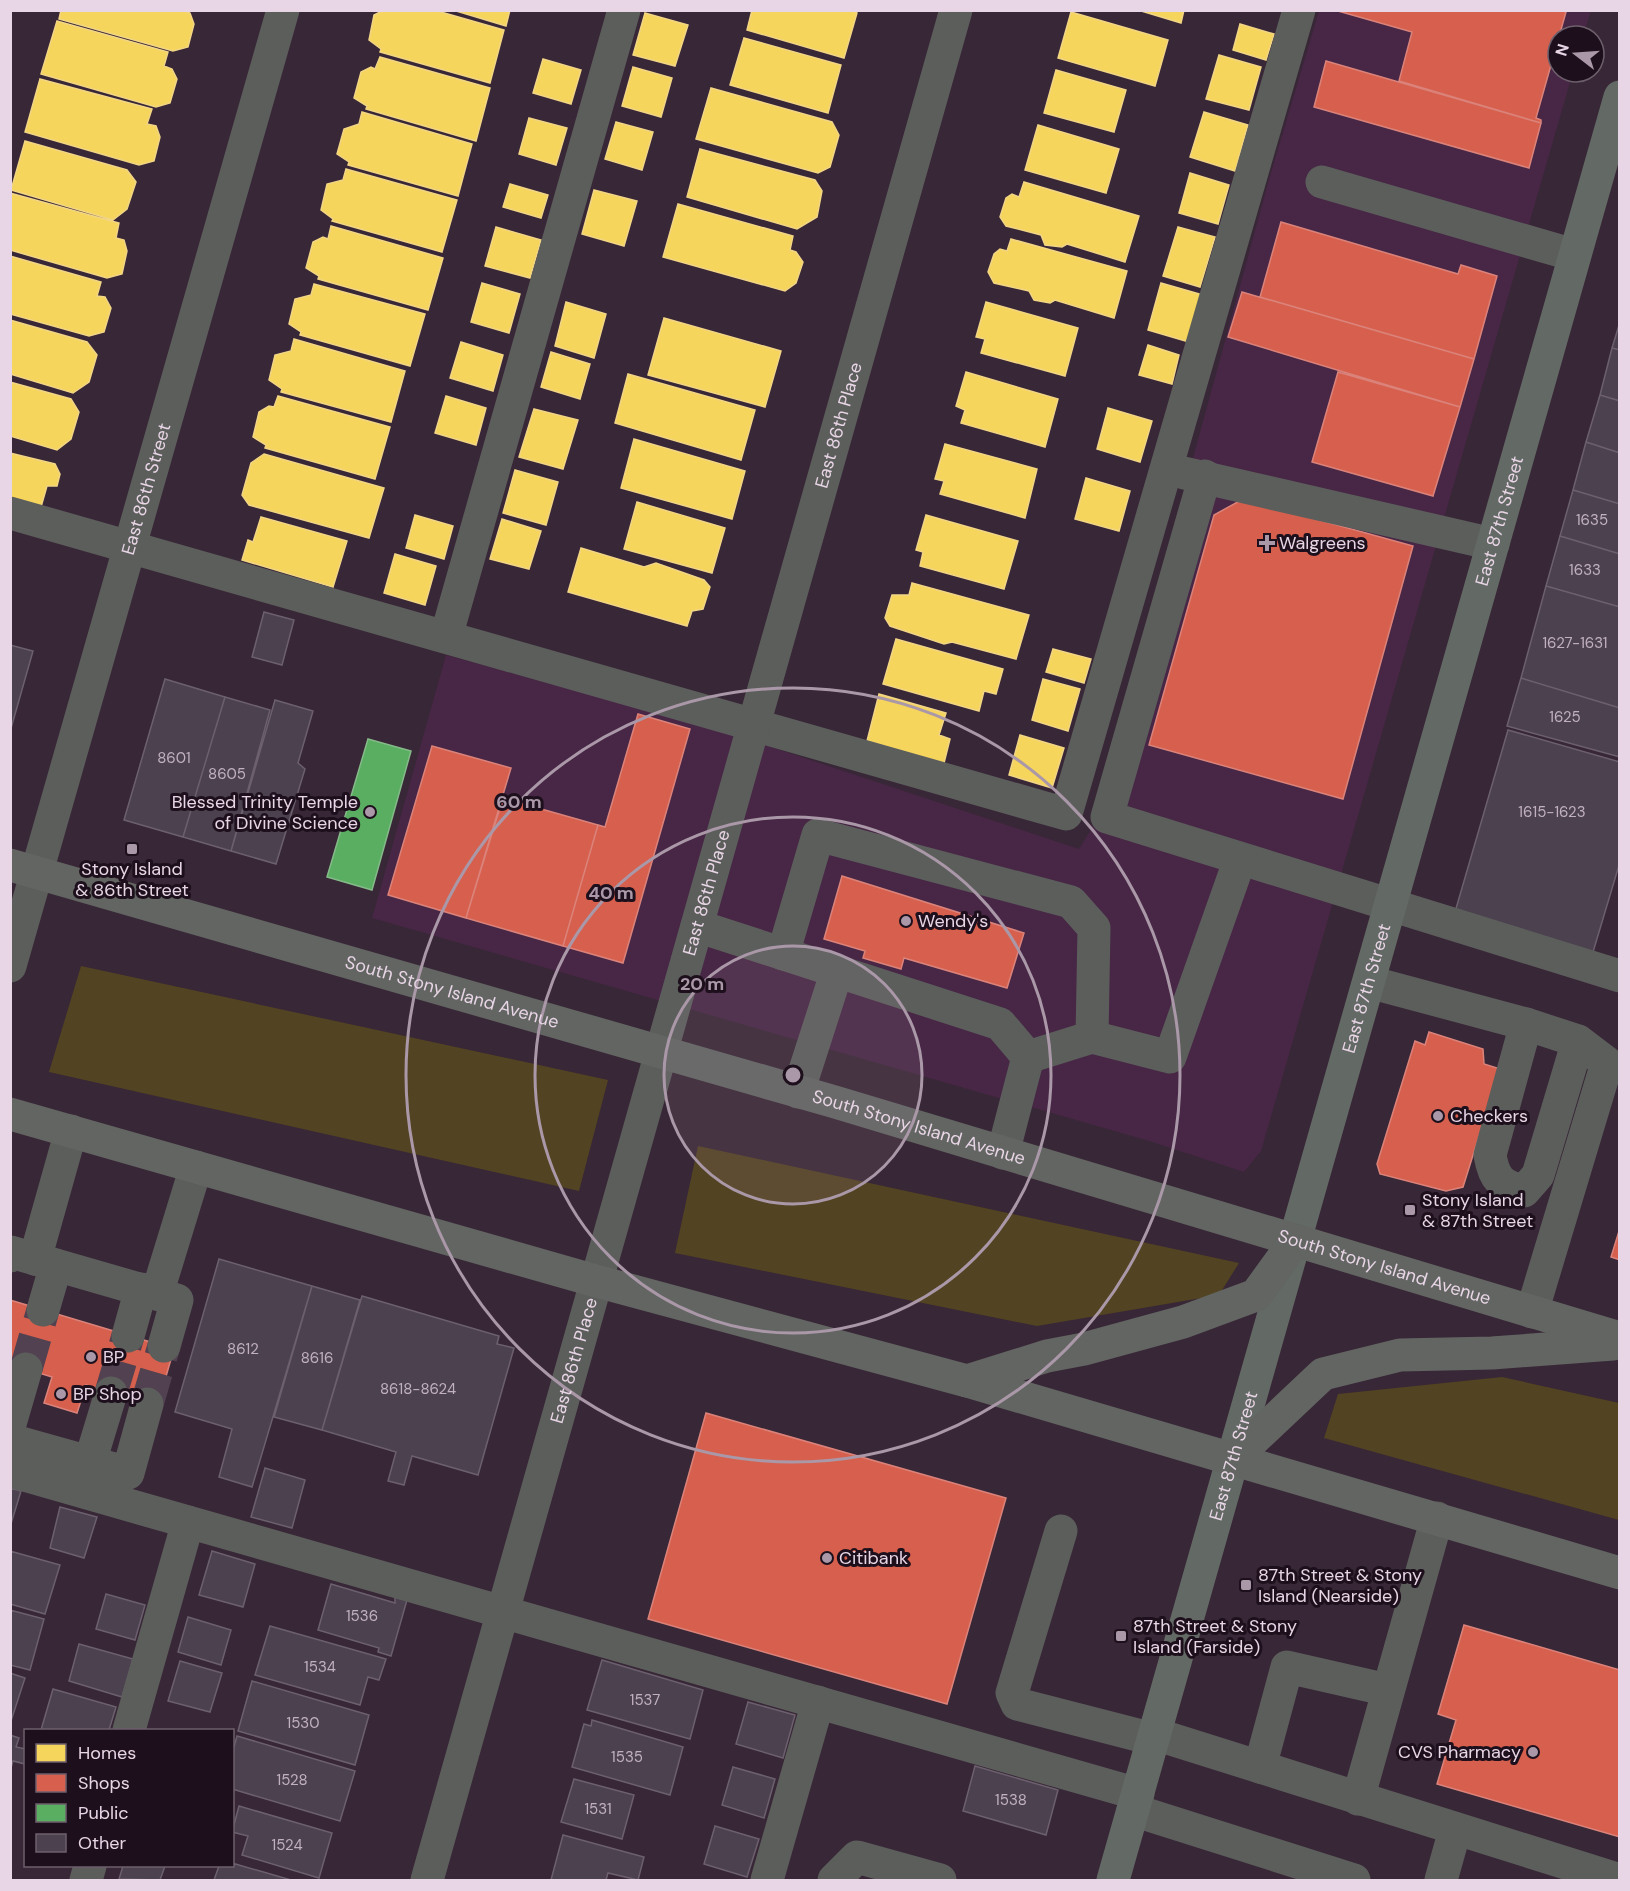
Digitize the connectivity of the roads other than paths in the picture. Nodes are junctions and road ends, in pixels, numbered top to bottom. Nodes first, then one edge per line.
1 (283, 10) edge
2 (624, 10) edge
3 (957, 10) edge
4 (1299, 10) edge
5 (1620, 97) edge
6 (1322, 182) dead end
7 (1574, 255) junction
8 (1166, 470) junction
9 (1205, 476) junction
10 (10, 513) edge
11 (1492, 544) junction
12 (131, 547) junction
13 (446, 637) junction
14 (755, 725) junction
15 (1240, 859) junction
16 (24, 869) edge
17 (1390, 905) junction
18 (698, 926) junction
19 (783, 954) junction
20 (10, 966) edge
21 (837, 971) junction
22 (1620, 976) edge
23 (1369, 982) junction
24 (1526, 1024) junction
25 (1092, 1037) junction
26 (1578, 1041) junction
27 (661, 1054) junction
28 (1028, 1057) junction
29 (798, 1092) junction
30 (10, 1114) edge
31 (71, 1131) junction
32 (1003, 1153) junction
33 (196, 1167) junction
34 (1295, 1241) junction
35 (25, 1257) edge
36 (596, 1281) junction
37 (149, 1291) junction
38 (43, 1310) tunnel mouth
39 (1532, 1312) junction
40 (128, 1336) tunnel mouth
41 (1620, 1338) edge
42 (1620, 1343) edge
43 (164, 1346) tunnel mouth
44 (26, 1369) tunnel mouth
45 (967, 1381) junction
46 (111, 1393) tunnel mouth
47 (147, 1404) tunnel mouth
48 (10, 1424) edge
49 (10, 1440) edge
50 (1234, 1458) junction
51 (90, 1462) junction
52 (10, 1471) edge
53 (1437, 1518) junction
54 (188, 1522) junction
55 (1061, 1531) dead end
56 (1620, 1572) edge
57 (503, 1612) junction
58 (1388, 1690) junction
59 (818, 1702) junction
60 (130, 1729) edge
61 (1154, 1737) junction
62 (1260, 1767) junction
63 (1358, 1799) junction
64 (1135, 1802) junction
65 (1455, 1830) junction
66 (1620, 1880) edge
67 (427, 1881) edge
68 (766, 1881) edge
69 (834, 1881) edge
70 (940, 1881) edge
71 (1113, 1881) edge
72 (1354, 1881) edge
73 (1441, 1881) edge

1 - 12 street, East 86th Street
2 - 13 street
3 - 14 street, East 86th Place
4 - 8 street
5 - 7 main road, East 87th Street
6 - 7 street
7 - 11 main road, East 87th Street
8 - 9 street
8 - 14 street
9 - 11 street
9 - 15 street
10 - 12 street
11 - 17 main road, East 87th Street
12 - 13 street
12 - 16 street, East 86th Street
13 - 14 street
14 - 18 street, East 86th Place
15 - 17 street
15 - 25 street
16 - 20 street, East 86th Street
16 - 27 highway, South Stony Island Avenue
17 - 22 street
17 - 23 main road, East 87th Street
18 - 19 street
18 - 27 street, East 86th Place
19 - 21 street
19 - 25 street
21 - 28 street
21 - 29 street
23 - 24 street
23 - 34 main road, East 87th Street
24 - 26 street
24 - 26 street
25 - 28 street
26 - 39 street
27 - 29 highway, South Stony Island Avenue
27 - 36 street, East 86th Place
28 - 32 street
29 - 32 highway, South Stony Island Avenue
30 - 31 highway
31 - 33 highway
31 - 35 street
32 - 34 highway, South Stony Island Avenue
33 - 36 highway
33 - 37 street
34 - 39 highway, South Stony Island Avenue
34 - 45 highway
34 - 50 main road, East 87th Street
35 - 37 street
35 - 38 street
36 - 45 highway
36 - 57 street, East 86th Place
37 - 40 street
37 - 43 street
39 - 41 highway, South Stony Island Avenue
42 - 50 highway
44 - 48 street
45 - 50 highway
46 - 51 street
47 - 51 street
49 - 51 street
50 - 53 highway
50 - 61 main road, East 87th Street
52 - 54 street
53 - 56 highway
53 - 58 street
54 - 57 street
54 - 60 street
55 - 61 street
57 - 59 street
57 - 67 street, East 86th Place
58 - 62 street
58 - 63 street
59 - 64 street
59 - 68 street
61 - 62 street
61 - 64 main road, East 87th Street
62 - 63 street
63 - 65 street
64 - 71 main road, East 87th Street
64 - 72 street
65 - 66 street
65 - 73 street
69 - 70 street

